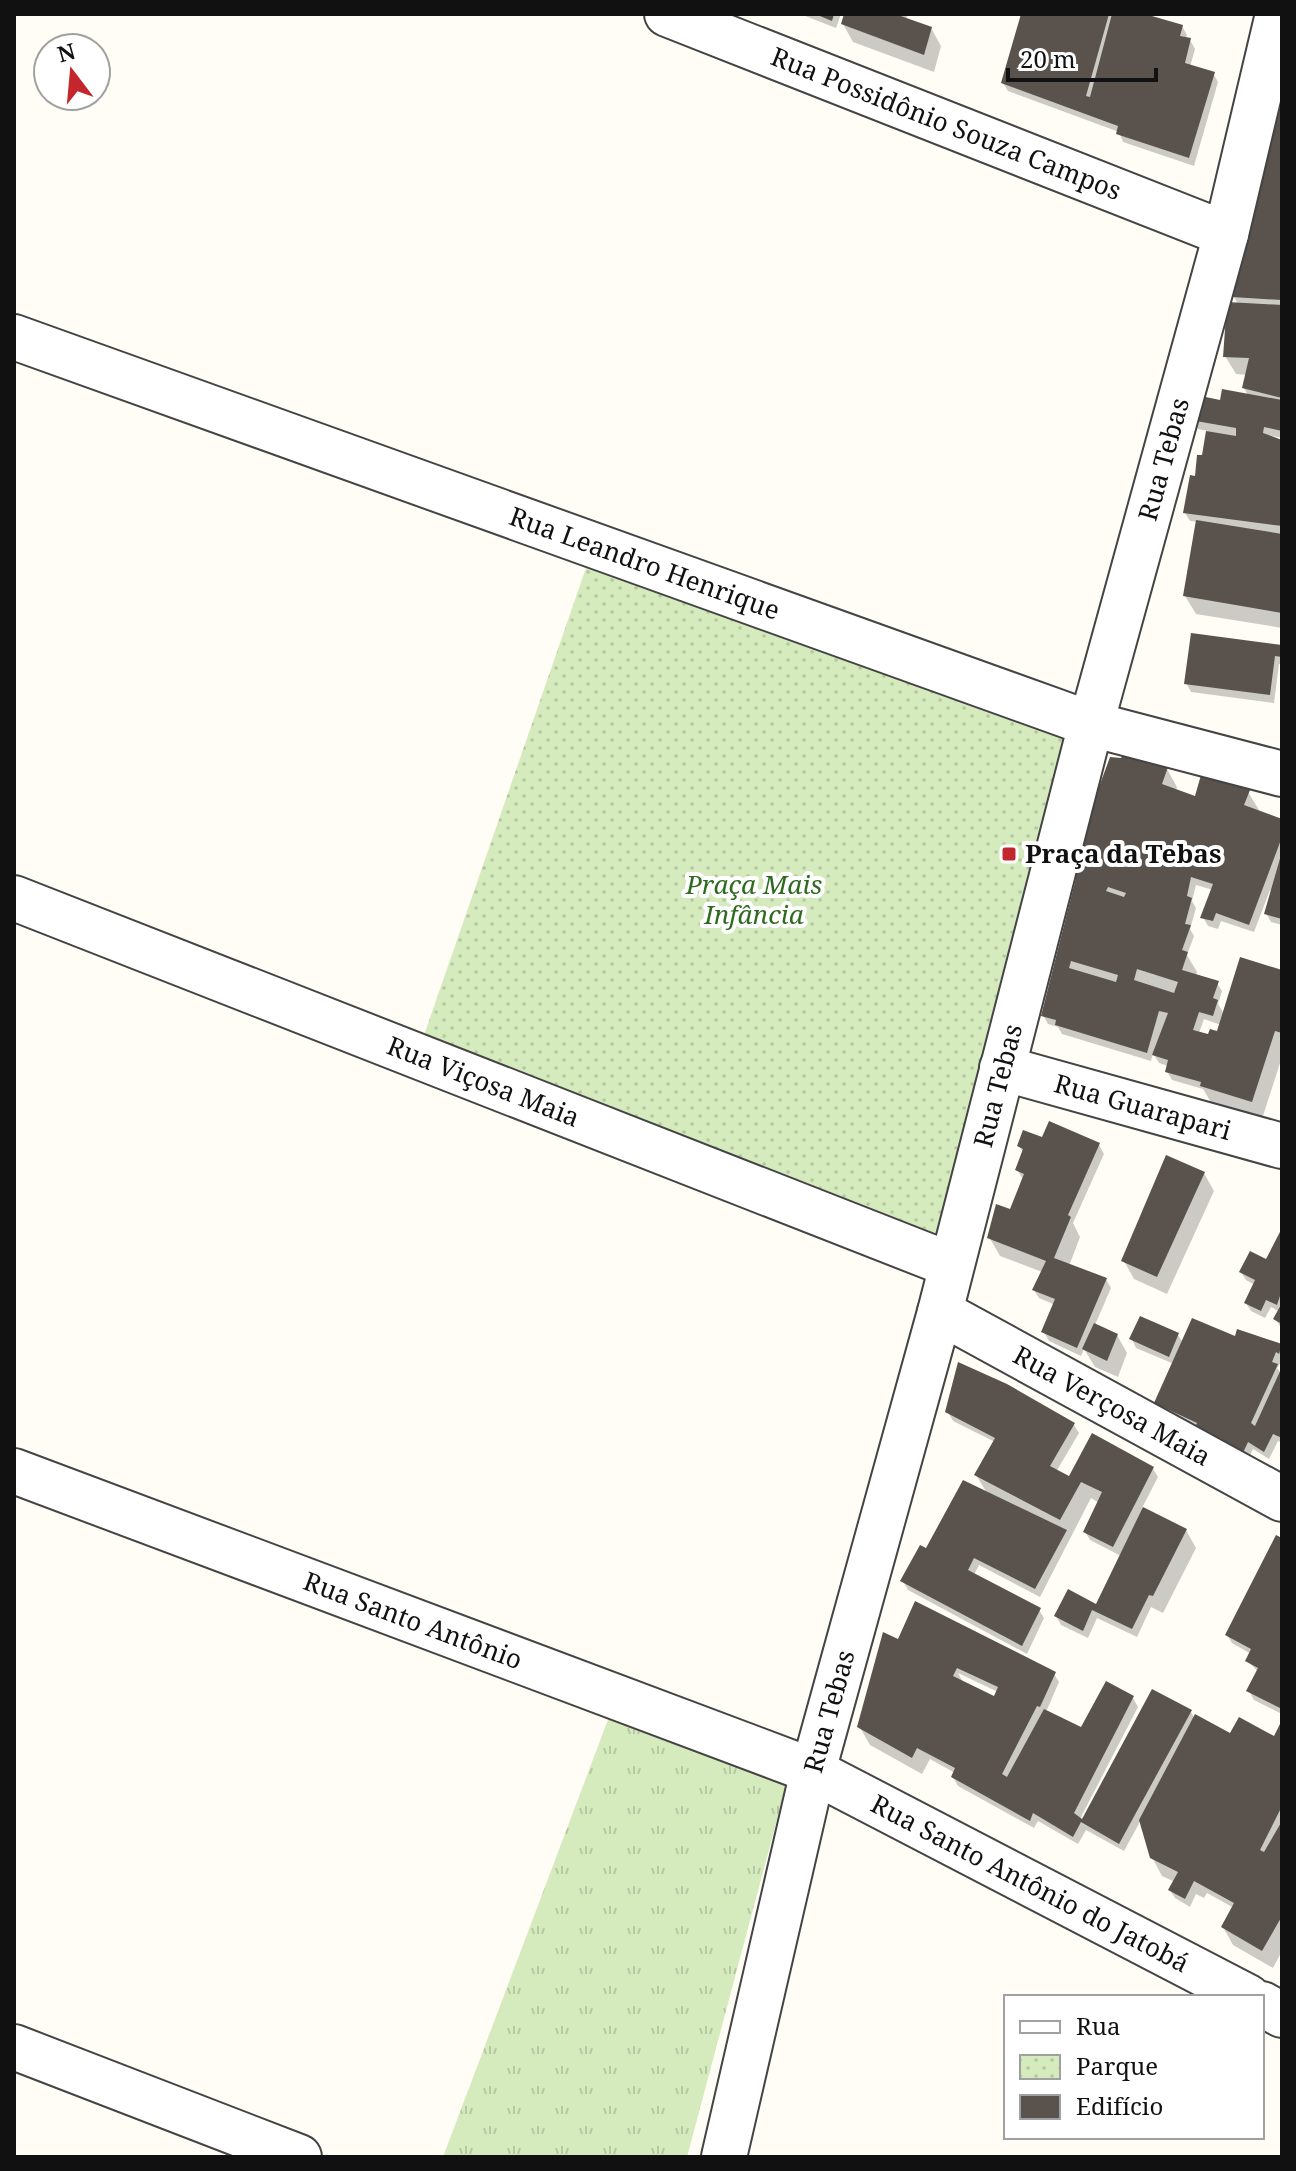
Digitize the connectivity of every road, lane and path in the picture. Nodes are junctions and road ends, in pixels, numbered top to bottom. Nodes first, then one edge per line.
1 (667, 14) edge
2 (1278, 14) edge
3 (1226, 234) junction
4 (14, 337) edge
5 (1091, 724) junction
6 (1282, 774) edge
7 (14, 898) edge
8 (1002, 1068) junction
9 (1282, 1146) edge
10 (951, 1265) junction
11 (940, 1312) junction
12 (14, 1471) edge
13 (1282, 1499) edge
14 (813, 1771) junction
15 (1244, 1995) edge
16 (1264, 2005) edge
17 (1282, 2015) edge
18 (14, 2047) edge
19 (299, 2157) edge
20 (724, 2157) edge

1 - 3 street, Rua Possidônio Souza Campos
2 - 3 street, Rua Tebas
3 - 5 street, Rua Tebas
4 - 5 street, Rua Leandro Henrique
5 - 6 street, Rua Leandro Henrique
5 - 8 street, Rua Tebas
7 - 10 street, Rua Viçosa Maia
8 - 9 street, Rua Guarapari
8 - 10 street, Rua Tebas
10 - 11 street, Rua Tebas
11 - 13 street, Rua Verçosa Maia
11 - 14 street, Rua Tebas
12 - 14 street, Rua Santo Antônio
14 - 15 street, Rua Santo Antônio do Jatobá
14 - 20 street, Rua Tebas
16 - 17 street
18 - 19 street

